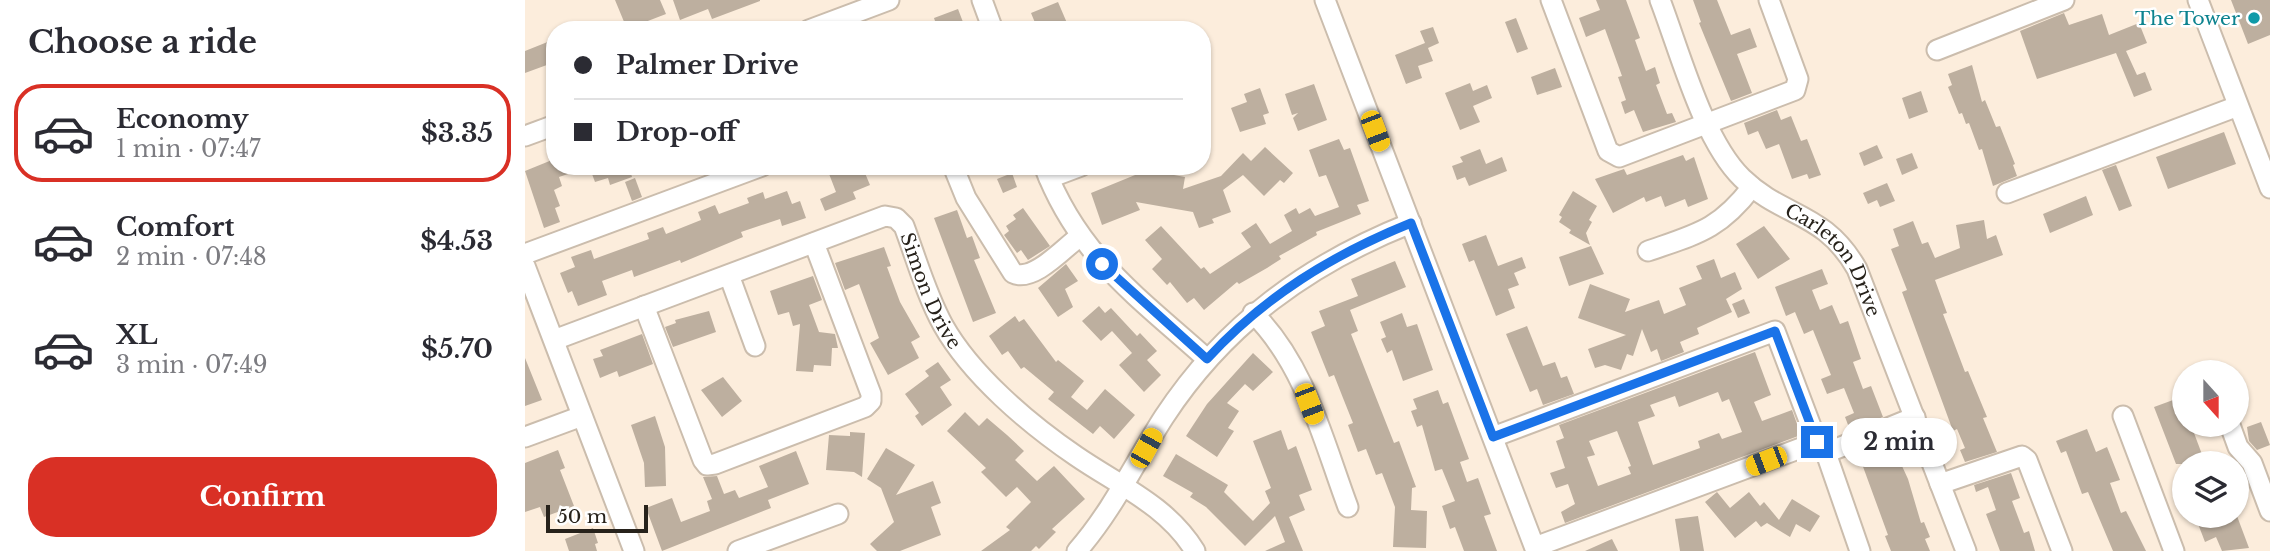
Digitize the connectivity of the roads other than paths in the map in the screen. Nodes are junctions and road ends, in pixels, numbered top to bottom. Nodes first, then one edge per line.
1 (889, 0) edge
2 (982, 0) edge
3 (1325, 0) edge
4 (1551, 0) edge
5 (1660, 0) edge
6 (1769, 0) edge
7 (2064, 0) edge
8 (2198, 0) edge
9 (833, 21) edge
10 (990, 21) edge
11 (1937, 50) dead end
12 (2238, 106) junction
13 (1707, 124) junction
14 (546, 128) edge
15 (525, 136) edge
16 (738, 175) edge
17 (957, 175) edge
18 (1048, 175) edge
19 (1752, 187) junction
20 (2270, 188) edge
21 (2007, 193) dead end
22 (1411, 223) junction
23 (1079, 237) junction
24 (814, 243) junction
25 (1648, 251) dead end
26 (525, 254) edge
27 (525, 266) edge
28 (729, 275) junction
29 (644, 306) junction
30 (1253, 313) junction
31 (554, 340) junction
32 (755, 346) dead end
33 (1207, 359) junction
34 (582, 415) junction
35 (2123, 415) dead end
36 (1915, 417) junction
37 (525, 437) edge
38 (1493, 437) junction
39 (2235, 438) edge
40 (1940, 484) junction
41 (1124, 486) junction
42 (1348, 507) dead end
43 (2270, 510) edge
44 (838, 514) dead end
45 (1536, 549) edge
46 (634, 551) edge
47 (738, 551) edge
48 (1077, 551) edge
49 (1195, 551) edge
50 (1860, 551) edge
51 (1966, 551) edge
52 (2062, 551) edge
53 (2174, 551) edge

1 - 9 street
2 - 10 street
3 - 22 street
4 - 13 street
5 - 13 street, Carleton Drive
6 - 13 street
7 - 11 street
8 - 12 street
12 - 20 street
12 - 21 street
13 - 19 street, Carleton Drive
14 - 15 street
16 - 26 street
17 - 23 street
18 - 23 street
19 - 25 street
19 - 36 street, Carleton Drive
22 - 30 street
22 - 38 street
23 - 33 street
24 - 28 street, Simon Drive
24 - 29 street
24 - 41 street, Simon Drive
27 - 31 street
28 - 29 street, Simon Drive
28 - 32 street
29 - 31 street, Simon Drive
30 - 33 street
30 - 42 street
31 - 34 street
33 - 41 street
34 - 37 street
34 - 46 street
35 - 53 street
36 - 40 street, Carleton Drive
36 - 50 street
38 - 45 street
38 - 45 street
39 - 43 street
40 - 51 street, Carleton Drive
40 - 52 street
41 - 48 street
41 - 49 street
44 - 47 street

